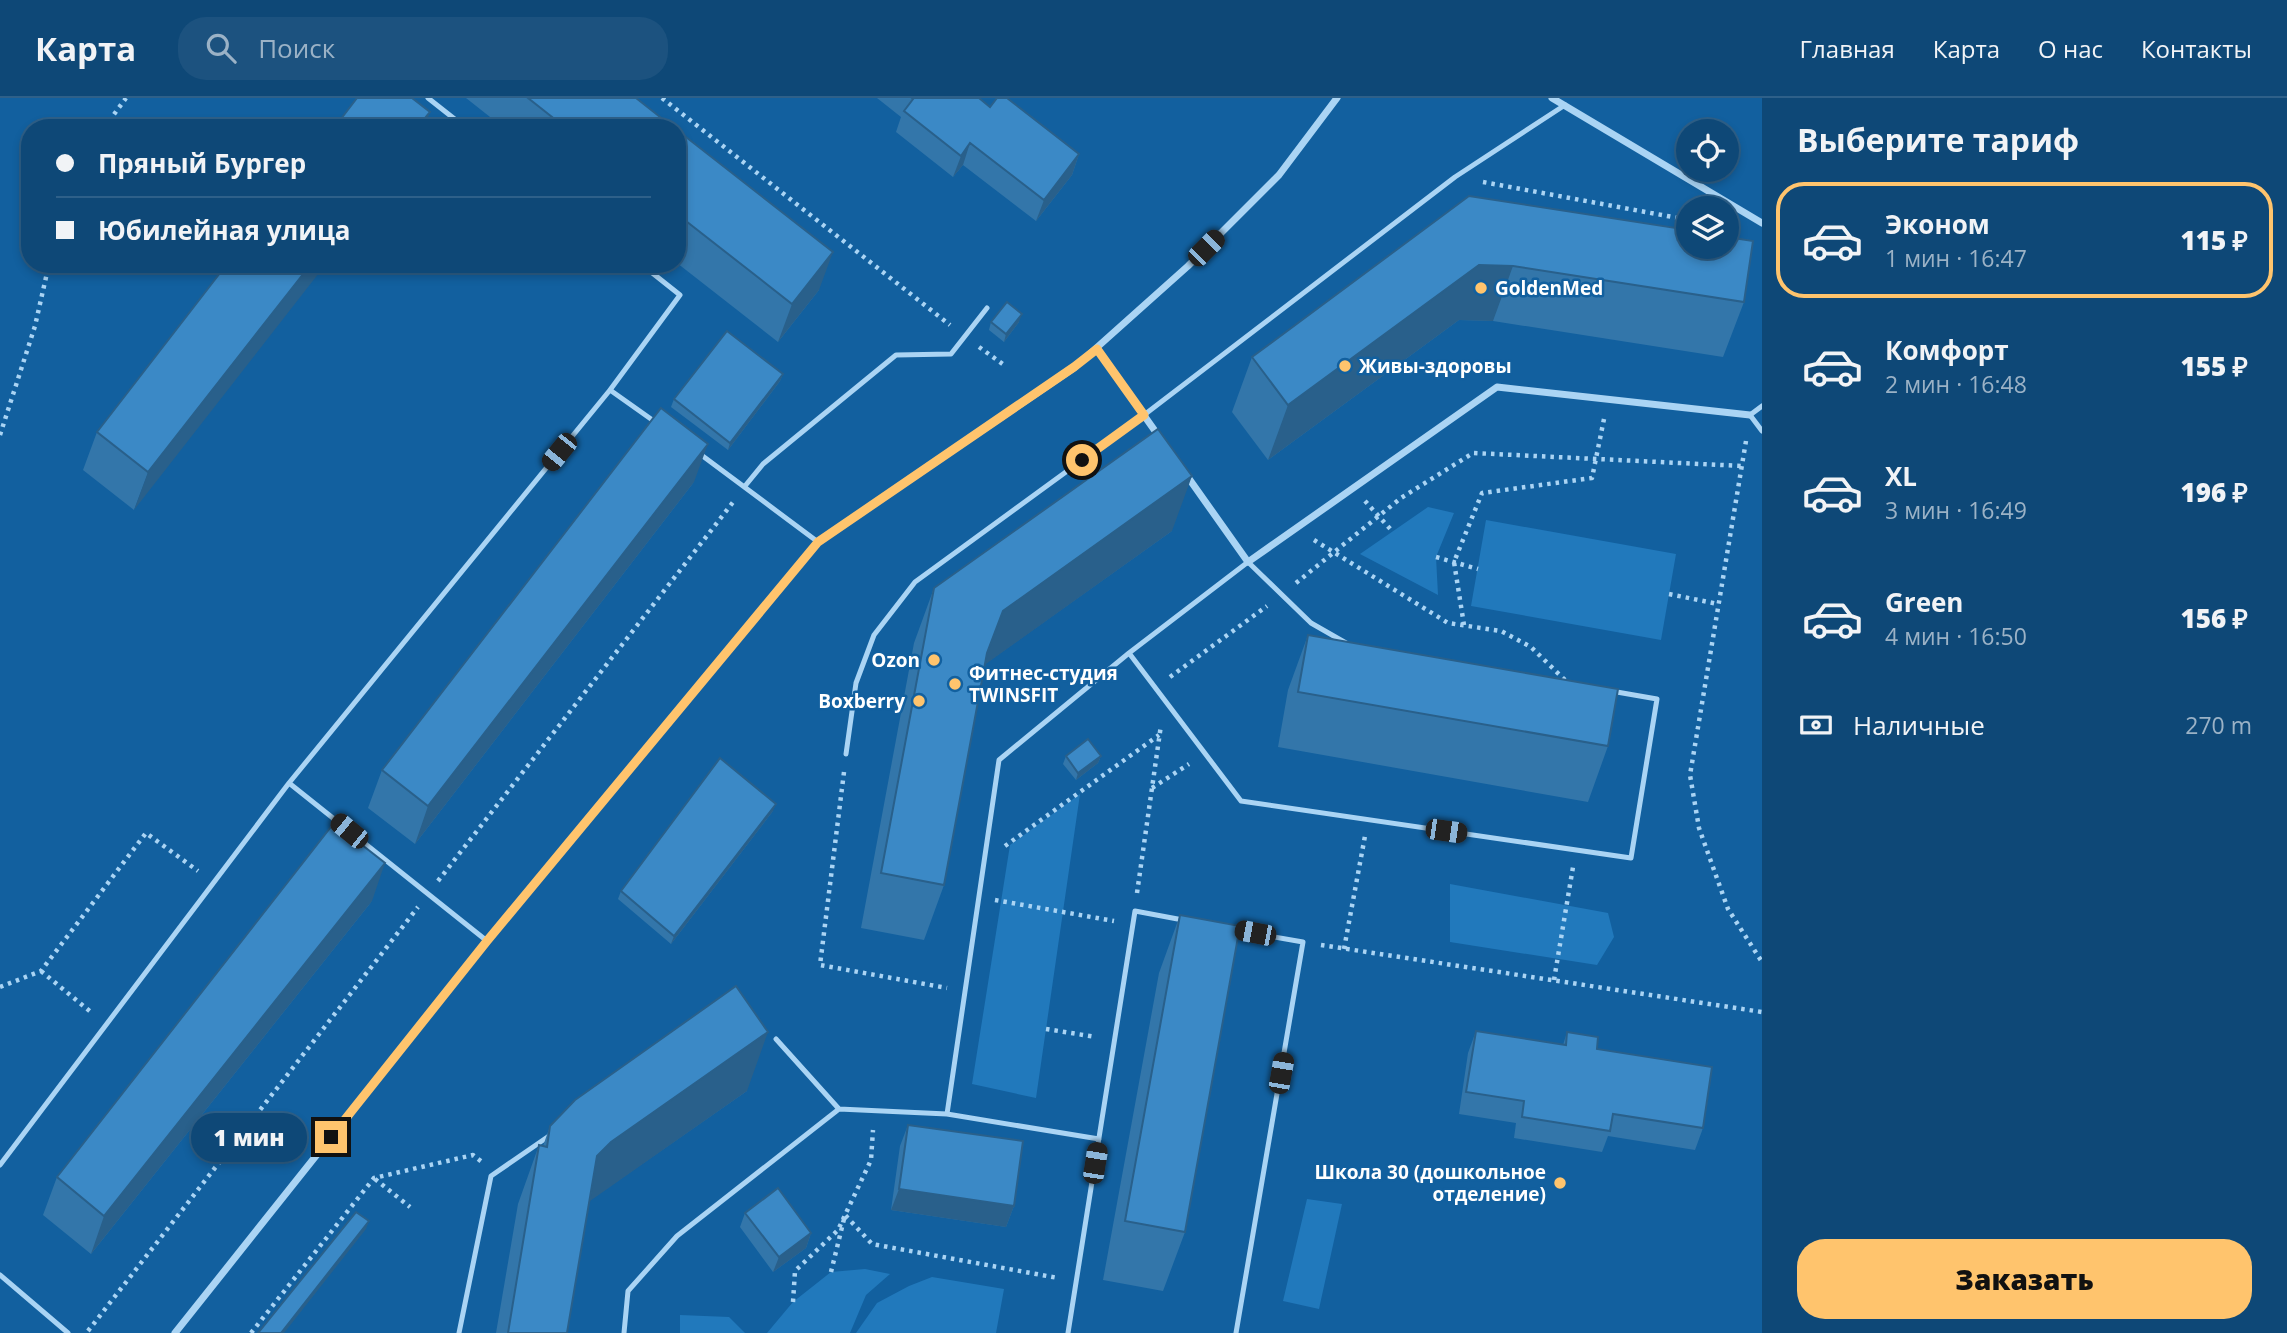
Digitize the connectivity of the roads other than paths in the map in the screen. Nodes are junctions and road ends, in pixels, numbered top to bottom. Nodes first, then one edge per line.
1 (428, 98) edge
2 (1337, 98) edge
3 (1552, 98) edge
4 (1565, 104) junction
5 (455, 119) edge
6 (1762, 223) edge
7 (652, 273) edge
8 (987, 308) dead end
9 (1097, 349) junction
10 (610, 390) junction
11 (1762, 406) edge
12 (1144, 415) junction
13 (1750, 415) junction
14 (666, 430) edge
15 (1762, 431) edge
16 (689, 446) edge
17 (1168, 449) edge
18 (1176, 460) edge
19 (745, 486) junction
20 (818, 542) junction
21 (1248, 562) junction
22 (1357, 645) edge
23 (1129, 653) junction
24 (1606, 690) edge
25 (846, 754) road end
26 (289, 783) junction
27 (1187, 921) edge
28 (1226, 928) edge
29 (487, 941) junction
30 (776, 1039) dead end
31 (839, 1109) junction
32 (947, 1114) junction
33 (552, 1134) edge
34 (1099, 1139) junction
35 (0, 1165) edge
36 (0, 1275) edge
37 (68, 1333) edge
38 (175, 1333) edge
39 (459, 1333) edge
40 (624, 1333) edge
41 (1068, 1333) edge
42 (1236, 1333) edge

1 - 5 lane
2 - 9 street
3 - 4 street
4 - 6 street
4 - 12 lane
7 - 10 lane
8 - 19 lane
9 - 12 street
9 - 20 street
10 - 14 lane
10 - 26 lane
11 - 13 lane
12 - 17 street
12 - 25 lane
13 - 15 lane
13 - 21 street
16 - 19 lane
18 - 21 street
19 - 20 lane
20 - 29 street
21 - 22 lane
21 - 23 lane
23 - 24 lane
23 - 32 lane
26 - 29 lane
26 - 35 lane
27 - 34 lane
28 - 42 lane
29 - 38 street
30 - 31 lane
31 - 32 lane
31 - 40 lane
32 - 34 lane
33 - 39 lane
34 - 41 lane
36 - 37 lane

